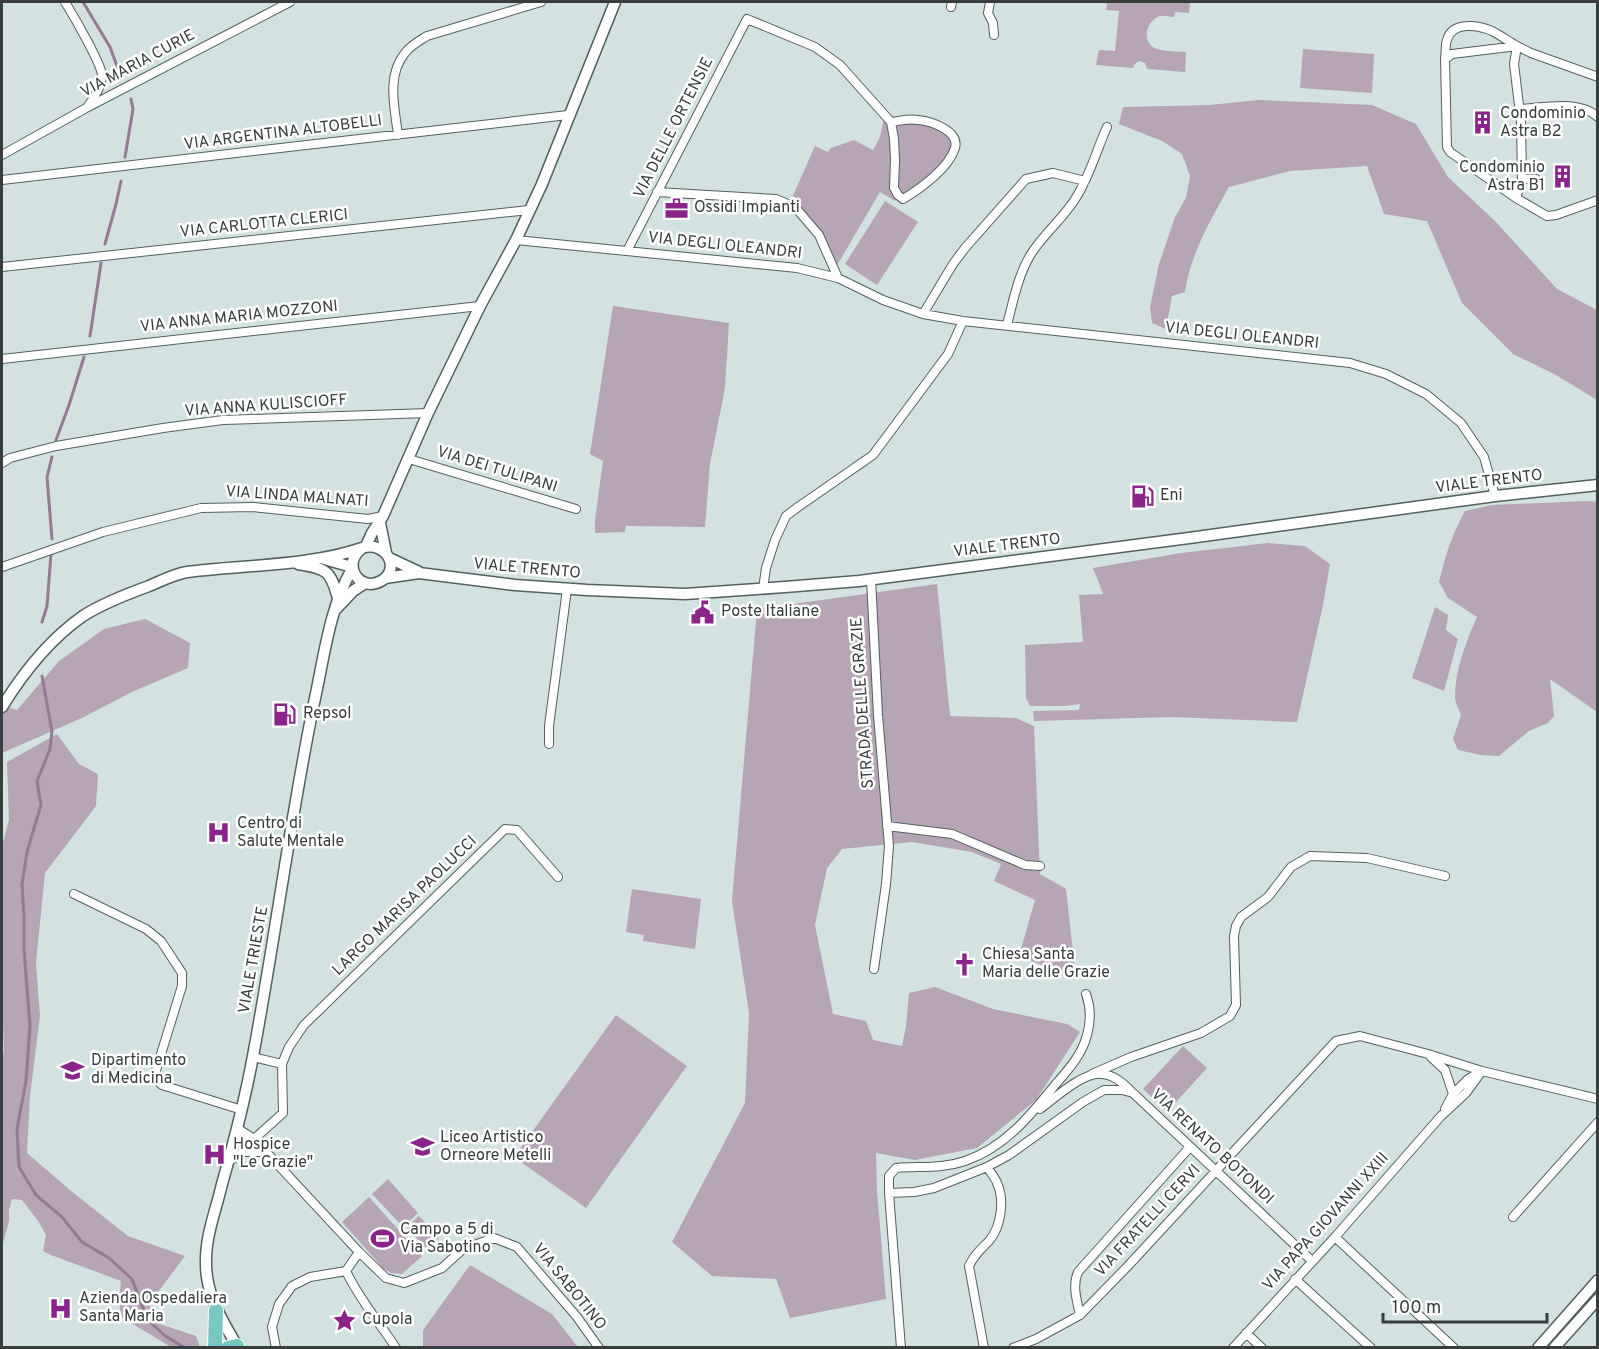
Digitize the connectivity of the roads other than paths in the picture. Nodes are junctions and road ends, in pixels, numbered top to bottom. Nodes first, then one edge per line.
1 (65, 2) edge
2 (290, 2) edge
3 (541, 2) edge
4 (615, 2) edge
5 (990, 2) edge
6 (994, 35) dead end
7 (1516, 46) junction
8 (1446, 59) junction
9 (1598, 77) edge
10 (88, 107) junction
11 (1519, 110) junction
12 (568, 115) junction
13 (1598, 117) edge
14 (891, 122) junction
15 (1107, 127) dead end
16 (398, 135) junction
17 (2, 155) edge
18 (1522, 179) junction
19 (1536, 179) dead end
20 (2, 180) edge
21 (1085, 181) junction
22 (657, 192) junction
23 (1516, 198) junction
24 (1598, 200) edge
25 (529, 210) junction
26 (516, 240) junction
27 (627, 251) junction
28 (2, 267) edge
29 (838, 278) junction
30 (480, 306) junction
31 (923, 314) junction
32 (963, 321) junction
33 (1007, 325) junction
34 (2, 359) edge
35 (428, 413) junction
36 (409, 459) junction
37 (2, 463) edge
38 (1598, 485) edge
39 (1495, 496) junction
40 (576, 509) dead end
41 (381, 519) junction
42 (364, 548) junction
43 (387, 555) junction
44 (321, 558) junction
45 (286, 562) junction
46 (2, 567) edge
47 (352, 568) junction
48 (419, 573) junction
49 (385, 578) junction
50 (871, 579) junction
51 (365, 583) junction
52 (567, 589) junction
53 (763, 589) junction
54 (338, 598) junction
55 (333, 613) junction
56 (2, 706) edge
57 (549, 744) dead end
58 (887, 826) junction
59 (1040, 866) dead end
60 (1445, 876) dead end
61 (558, 877) dead end
62 (74, 894) dead end
63 (874, 969) dead end
64 (1086, 994) dead end
65 (1428, 1054) junction
66 (253, 1057) junction
67 (282, 1064) junction
68 (1482, 1071) junction
69 (1092, 1074) junction
70 (1133, 1093) junction
71 (1453, 1094) junction
72 (1598, 1099) edge
73 (242, 1110) junction
74 (1441, 1116) junction
75 (1030, 1117) junction
76 (1598, 1122) edge
77 (237, 1128) junction
78 (254, 1139) junction
79 (1190, 1147) junction
80 (243, 1152) junction
81 (266, 1152) junction
82 (228, 1162) junction
83 (987, 1167) junction
84 (1215, 1171) junction
85 (889, 1193) junction
86 (1513, 1217) dead end
87 (1335, 1237) junction
88 (359, 1252) junction
89 (1312, 1261) junction
90 (346, 1270) junction
91 (1295, 1279) junction
92 (1598, 1280) edge
93 (1598, 1299) edge
94 (216, 1310) junction
95 (1080, 1315) junction
96 (1246, 1334) junction
97 (215, 1347) edge
98 (235, 1347) edge
99 (276, 1347) edge
100 (396, 1347) edge
101 (599, 1347) edge
102 (901, 1347) edge
103 (984, 1347) edge
104 (1013, 1347) edge
105 (1233, 1347) edge
106 (1262, 1347) edge
107 (1371, 1347) edge
108 (1454, 1347) edge
109 (1538, 1347) edge
110 (1554, 1347) edge

1 - 10 street
2 - 10 street, VIA MARIA CURIE
3 - 16 street
4 - 12 street
5 - 6 street
7 - 8 street
7 - 8 street
7 - 9 street
7 - 11 street
8 - 23 street
10 - 17 street, VIA MARIA CURIE
11 - 13 street
11 - 18 street
12 - 16 street, VIA ARGENTINA ALTOBELLI
12 - 25 street
14 - 14 street
14 - 22 street, VIA DELLE ORTENSIE
15 - 21 street
16 - 20 street, VIA ARGENTINA ALTOBELLI
18 - 19 street
18 - 23 street
21 - 31 street
21 - 33 street
22 - 27 street, VIA DELLE ORTENSIE
22 - 29 street
23 - 24 street
25 - 26 street
25 - 28 street, VIA CARLOTTA CLERICI
26 - 27 street, VIA DEGLI OLEANDRI
26 - 30 street
27 - 29 street, VIA DEGLI OLEANDRI
29 - 31 street, VIA DEGLI OLEANDRI
30 - 34 street, VIA ANNA MARIA MOZZONI
30 - 35 street
31 - 32 street, VIA DEGLI OLEANDRI
32 - 33 street, VIA DEGLI OLEANDRI
32 - 53 street
33 - 39 street, VIA DEGLI OLEANDRI
35 - 36 street
35 - 37 street, VIA ANNA KULISCIOFF
36 - 40 street, VIA DEI TULIPANI
36 - 41 street
38 - 39 street, VIALE TRENTO
39 - 50 street, VIALE TRENTO
41 - 42 street
41 - 43 street
41 - 46 street, VIA LINDA MALNATI
42 - 43 street
42 - 44 street
42 - 47 street
43 - 48 street, VIALE TRENTO
43 - 49 street
44 - 45 street
44 - 47 street
45 - 54 street
45 - 56 street
47 - 51 street
47 - 54 street, VIALE TRIESTE
48 - 49 street, VIALE TRENTO
48 - 52 street, VIALE TRENTO
49 - 51 street
50 - 53 street, VIALE TRENTO
50 - 58 street, STRADA DELLE GRAZIE
51 - 55 street
52 - 53 street, VIALE TRENTO
52 - 57 street
54 - 55 street, VIALE TRIESTE
55 - 66 street, VIALE TRIESTE
58 - 59 street
58 - 63 street, STRADA DELLE GRAZIE
60 - 69 street
61 - 67 street, LARGO MARISA PAOLUCCI
62 - 73 street
64 - 75 street
65 - 68 street
65 - 71 street
65 - 84 street, VIA FRATELLI CERVI
66 - 67 street
66 - 73 street, VIALE TRIESTE
67 - 78 street, LARGO MARISA PAOLUCCI
68 - 71 street, VIA PAPA GIOVANNI XXIII
68 - 72 street
68 - 74 street, VIA PAPA GIOVANNI XXIII
69 - 70 street
69 - 75 street
70 - 79 street, VIA RENATO BOTONDI
70 - 83 street, VIA RENATO BOTONDI
71 - 74 street, VIA PAPA GIOVANNI XXIII
73 - 77 street, VIALE TRIESTE
74 - 87 street, VIA PAPA GIOVANNI XXIII
75 - 85 street
76 - 86 street
77 - 78 street, VIA SABOTINO
77 - 82 street, VIALE TRIESTE
78 - 80 street, LARGO MARISA PAOLUCCI
78 - 81 street, VIA SABOTINO
79 - 84 street, VIA RENATO BOTONDI
79 - 95 street, VIA FRATELLI CERVI
80 - 81 street
80 - 82 street, LARGO MARISA PAOLUCCI
81 - 88 street, VIA SABOTINO
82 - 94 street, VIALE TRIESTE
83 - 85 street, VIA RENATO BOTONDI
83 - 103 street
84 - 89 street, VIA RENATO BOTONDI
84 - 95 street, VIA FRATELLI CERVI
85 - 102 street
87 - 89 street, VIA PAPA GIOVANNI XXIII
87 - 108 street
88 - 90 street
88 - 101 street, VIA SABOTINO
89 - 91 street, VIA PAPA GIOVANNI XXIII
90 - 99 street
90 - 100 street
91 - 96 street, VIA PAPA GIOVANNI XXIII
91 - 107 street
92 - 109 street
93 - 110 street
94 - 97 main road
94 - 98 street, VIALE TRIESTE
95 - 104 street, VIA FRATELLI CERVI
96 - 105 street, VIA PAPA GIOVANNI XXIII
96 - 106 street

